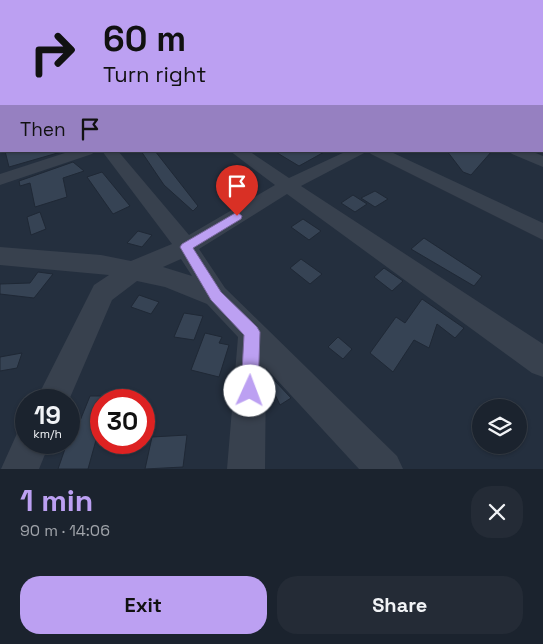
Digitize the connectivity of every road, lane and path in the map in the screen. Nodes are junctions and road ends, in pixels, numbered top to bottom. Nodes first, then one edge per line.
1 (83, 152) edge
2 (111, 152) edge
3 (239, 152) edge
4 (358, 152) edge
5 (378, 152) edge
6 (519, 152) edge
7 (543, 162) edge
8 (0, 180) edge
9 (288, 185) junction
10 (543, 232) edge
11 (186, 247) junction
12 (0, 254) edge
13 (101, 264) junction
14 (134, 270) junction
15 (103, 293) junction
16 (216, 296) junction
17 (252, 332) junction
18 (543, 362) edge
19 (57, 389) edge
20 (27, 454) edge
21 (20, 469) edge
22 (246, 469) edge
23 (384, 469) edge

1 - 8 street
2 - 11 street
3 - 9 street
4 - 9 street
5 - 10 street
6 - 7 street
9 - 11 street
9 - 18 street
11 - 14 street
11 - 16 street
12 - 13 street
13 - 14 street
13 - 15 street
14 - 15 street
14 - 16 street
15 - 19 street
16 - 17 street
17 - 22 street
17 - 23 street
20 - 21 street

